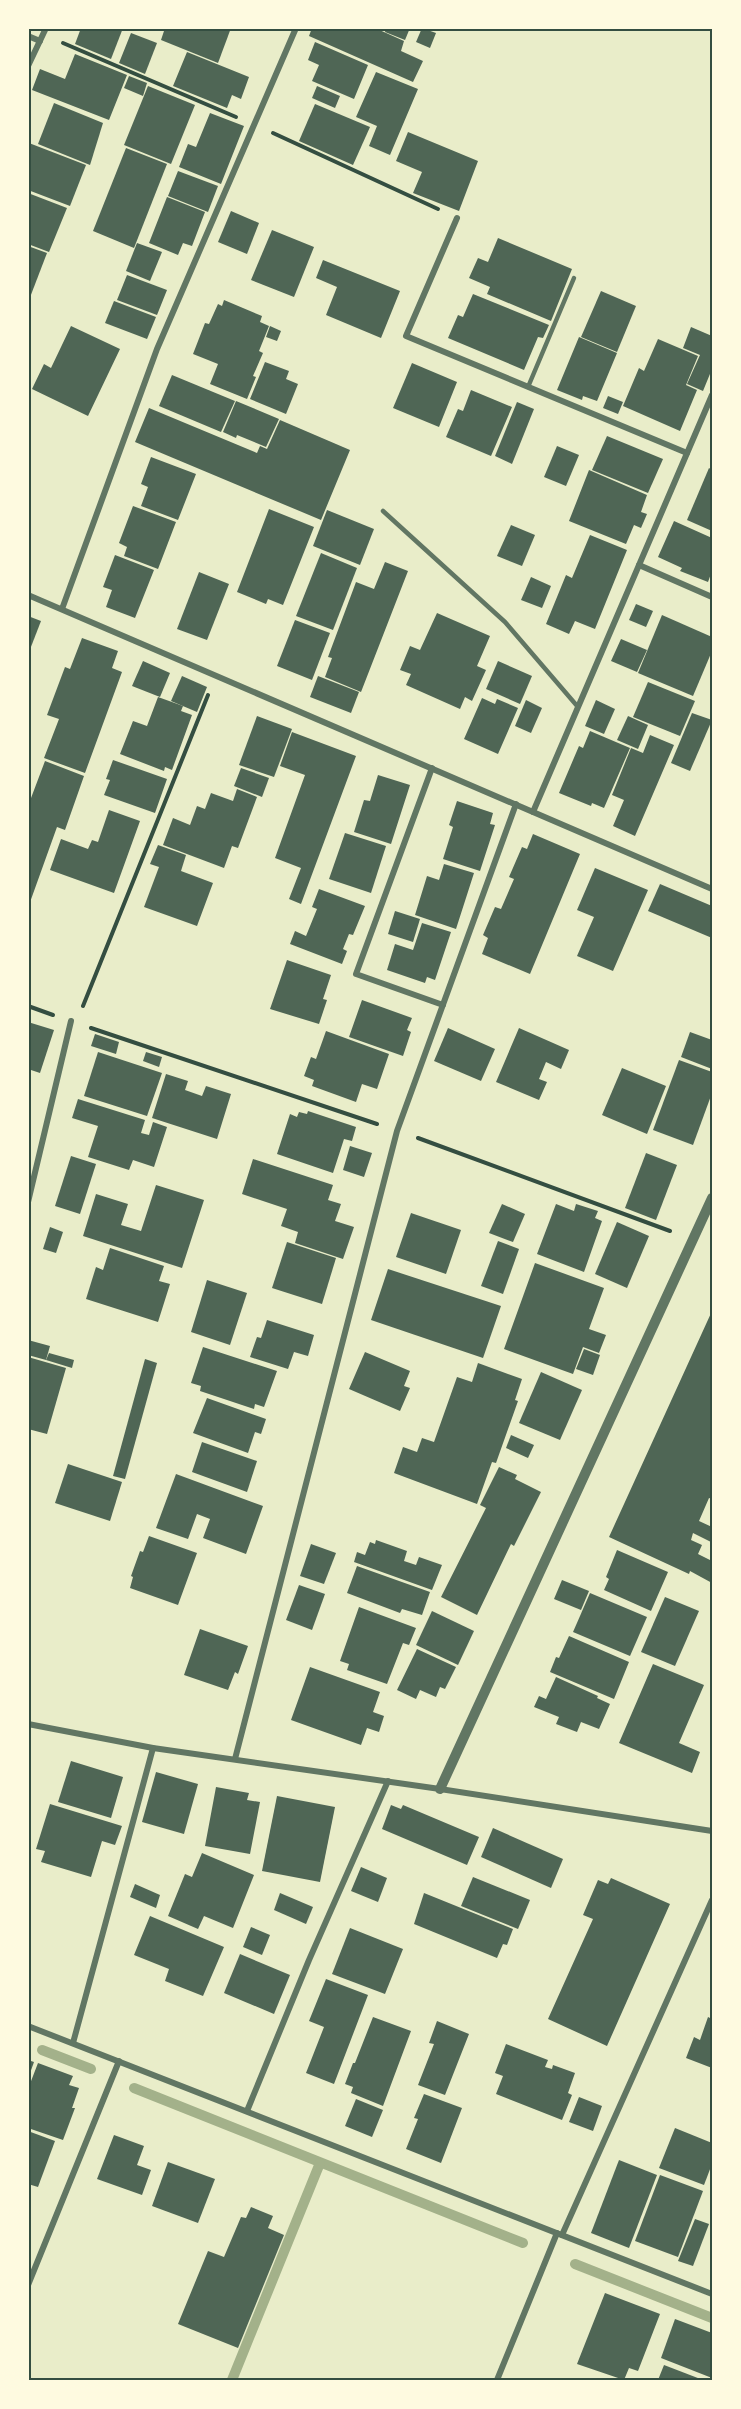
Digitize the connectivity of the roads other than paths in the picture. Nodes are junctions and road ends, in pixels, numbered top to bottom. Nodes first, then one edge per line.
1 (296, 28) edge
2 (43, 35) edge
3 (28, 36) edge
4 (28, 66) edge
5 (457, 218) road end
6 (574, 278) dead end
7 (528, 387) junction
8 (712, 394) edge
9 (687, 453) junction
10 (382, 511) dead end
11 (639, 565) junction
12 (28, 595) edge
13 (712, 597) edge
14 (62, 609) junction
15 (578, 707) junction
16 (432, 768) junction
17 (516, 804) junction
18 (533, 812) junction
19 (712, 889) edge
20 (443, 1005) junction
21 (74, 1022) road end
22 (712, 1200) edge
23 (28, 1202) edge
24 (28, 1724) edge
25 (153, 1748) junction
26 (235, 1759) junction
27 (388, 1781) junction
28 (440, 1789) junction
29 (712, 1831) edge
30 (712, 1900) edge
31 (28, 2026) edge
32 (73, 2043) junction
33 (119, 2061) junction
34 (247, 2111) junction
35 (559, 2234) junction
36 (28, 2285) edge
37 (712, 2294) edge
38 (497, 2380) edge

1 - 14 street
2 - 3 street
2 - 4 street
5 - 7 street
6 - 7 lane
7 - 9 street
8 - 9 street
9 - 11 street
10 - 15 lane
11 - 13 street
11 - 15 street
12 - 14 street
14 - 16 street
15 - 18 street
16 - 17 street
16 - 20 street
17 - 18 street
17 - 20 street
18 - 19 street
20 - 26 street
21 - 23 street
22 - 28 street
24 - 25 street
25 - 26 street
25 - 32 street
26 - 27 street
27 - 28 street
27 - 34 street
28 - 29 street
30 - 35 street
31 - 32 street
32 - 33 street
33 - 34 street
33 - 36 street
34 - 35 street
35 - 37 street
35 - 38 street

